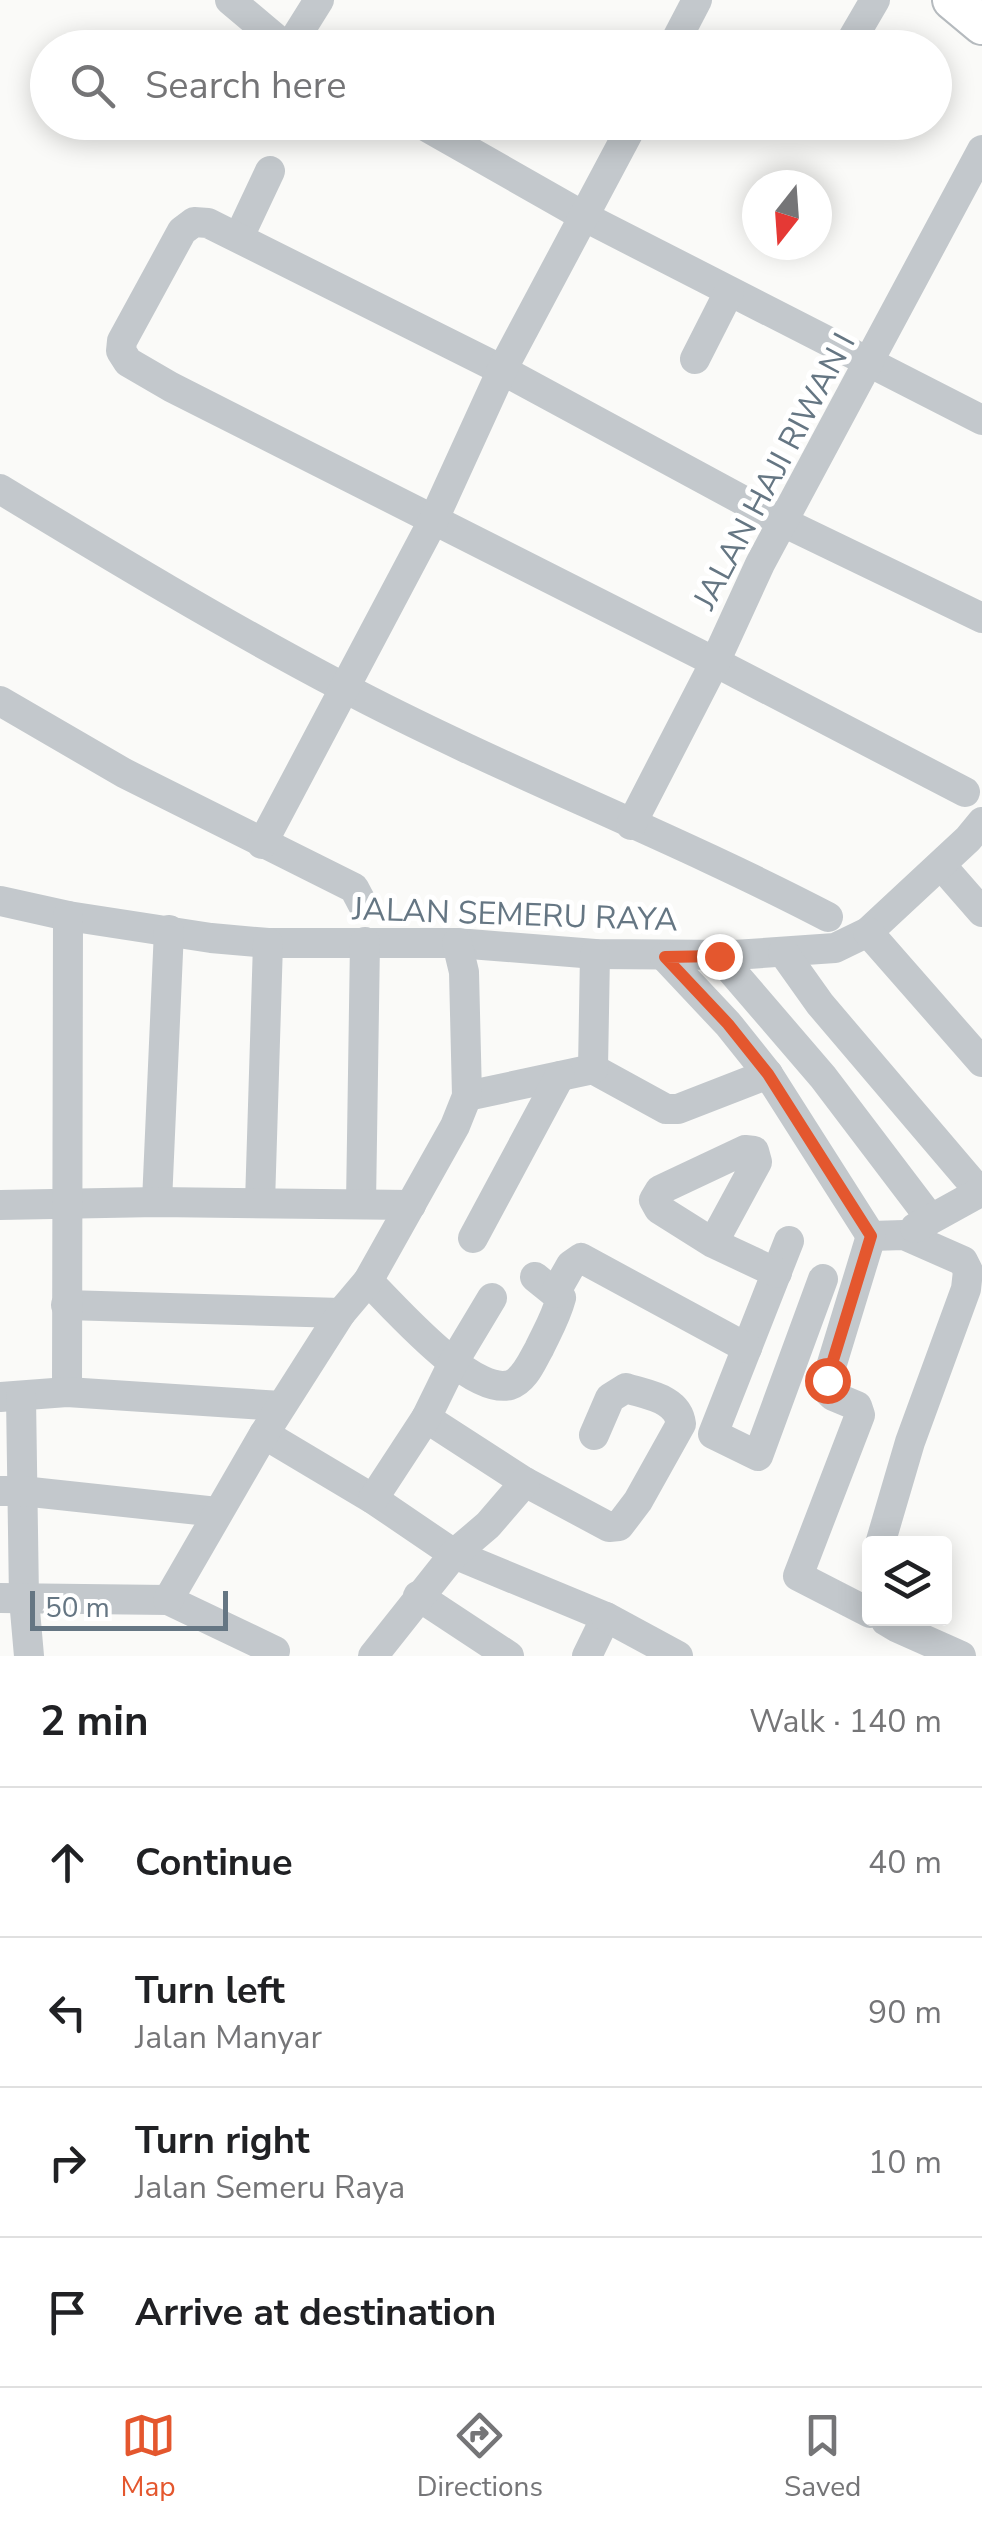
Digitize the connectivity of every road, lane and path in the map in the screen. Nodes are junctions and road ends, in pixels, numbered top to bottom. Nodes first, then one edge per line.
1 (230, 0) edge
2 (319, 0) edge
3 (698, 0) edge
4 (875, 0) edge
5 (266, 30) edge
6 (300, 30) edge
7 (682, 30) edge
8 (858, 30) edge
9 (449, 140) edge
10 (625, 140) edge
11 (982, 150) edge
12 (270, 171) dead end
13 (585, 218) junction
14 (238, 236) junction
15 (729, 292) junction
16 (695, 359) dead end
17 (869, 364) junction
18 (502, 370) junction
19 (982, 420) edge
20 (5, 501) edge
21 (433, 521) junction
22 (783, 522) junction
23 (982, 618) edge
24 (715, 662) junction
25 (343, 687) junction
26 (0, 700) edge
27 (965, 792) dead end
28 (982, 822) edge
29 (631, 825) junction
30 (262, 844) junction
31 (941, 865) junction
32 (0, 901) edge
33 (362, 905) dead end
34 (982, 912) edge
35 (68, 916) junction
36 (828, 917) dead end
37 (169, 930) junction
38 (868, 932) junction
39 (365, 942) junction
40 (268, 943) junction
41 (457, 943) junction
42 (783, 952) junction
43 (595, 954) junction
44 (719, 956) junction
45 (665, 957) junction
46 (982, 1062) edge
47 (593, 1069) junction
48 (768, 1074) junction
49 (560, 1076) junction
50 (467, 1096) junction
51 (981, 1191) edge
52 (157, 1202) junction
53 (260, 1203) junction
54 (70, 1204) junction
55 (361, 1204) junction
56 (411, 1205) junction
57 (0, 1206) edge
58 (930, 1218) junction
59 (904, 1234) junction
60 (871, 1236) junction
61 (473, 1238) dead end
62 (789, 1241) dead end
63 (713, 1243) dead end
64 (777, 1272) junction
65 (823, 1279) dead end
66 (368, 1280) junction
67 (492, 1298) dead end
68 (66, 1305) junction
69 (341, 1313) junction
70 (747, 1348) junction
71 (452, 1363) junction
72 (68, 1392) junction
73 (10, 1397) edge
74 (281, 1406) junction
75 (426, 1418) junction
76 (264, 1434) junction
77 (594, 1435) dead end
78 (525, 1482) junction
79 (11, 1491) edge
80 (373, 1499) junction
81 (217, 1512) junction
82 (882, 1536) edge
83 (454, 1554) junction
84 (418, 1596) junction
85 (12, 1598) edge
86 (168, 1600) junction
87 (862, 1611) edge
88 (606, 1617) junction
89 (898, 1626) edge
90 (29, 1656) edge
91 (271, 1656) edge
92 (373, 1656) edge
93 (510, 1656) edge
94 (587, 1656) edge
95 (678, 1656) edge
96 (961, 1656) edge

1 - 5 street
2 - 6 street
3 - 7 street
4 - 8 street
9 - 13 street
10 - 13 street
11 - 17 street, JALAN HAJI RIWAN I
12 - 14 street
13 - 15 street
13 - 18 street
14 - 18 street
14 - 21 street
15 - 16 street
15 - 17 street
17 - 19 street
17 - 22 street, JALAN HAJI RIWAN I
18 - 21 street
18 - 22 street
20 - 25 street
21 - 24 street
21 - 25 street
22 - 23 street
22 - 24 street, JALAN HAJI RIWAN I
24 - 27 street
24 - 29 street, JALAN HAJI RIWAN I
25 - 29 street
25 - 30 street
26 - 30 street
28 - 31 street, JALAN SEMERU RAYA
29 - 36 street
30 - 33 street
31 - 34 street
31 - 38 street, JALAN SEMERU RAYA
32 - 35 street, JALAN SEMERU RAYA
35 - 37 street, JALAN SEMERU RAYA
35 - 54 street
37 - 40 street, JALAN SEMERU RAYA
37 - 52 street
38 - 42 street, JALAN SEMERU RAYA
38 - 46 street
39 - 40 street, JALAN SEMERU RAYA
39 - 41 street, JALAN SEMERU RAYA
39 - 55 street
40 - 53 street
41 - 43 street, JALAN SEMERU RAYA
41 - 50 street
42 - 44 street, JALAN SEMERU RAYA
42 - 51 street
43 - 45 street, JALAN SEMERU RAYA
43 - 47 street
44 - 45 street, JALAN SEMERU RAYA
44 - 58 street
45 - 48 street
47 - 48 street
47 - 49 street
48 - 60 street
49 - 50 street
49 - 61 street
50 - 56 street
51 - 58 street
52 - 53 street
52 - 54 street
53 - 55 street
54 - 57 street
54 - 68 street
55 - 56 street
56 - 66 street
58 - 59 street
59 - 60 street
59 - 82 street
60 - 87 street
62 - 64 street
63 - 64 street
64 - 70 street
65 - 70 street
66 - 69 street
66 - 71 street
67 - 71 street
68 - 69 street
68 - 72 street
69 - 74 street
70 - 71 street
71 - 75 street
72 - 73 street
72 - 74 street
73 - 79 street
74 - 76 street
75 - 78 street
75 - 80 street
76 - 80 street
76 - 81 street
77 - 78 street
78 - 83 street
79 - 81 street
79 - 85 street
80 - 83 street
81 - 86 street
83 - 84 street
83 - 88 street
84 - 92 street
84 - 93 street
85 - 86 street
85 - 90 street
86 - 91 street
88 - 94 street
88 - 95 street
89 - 96 street

